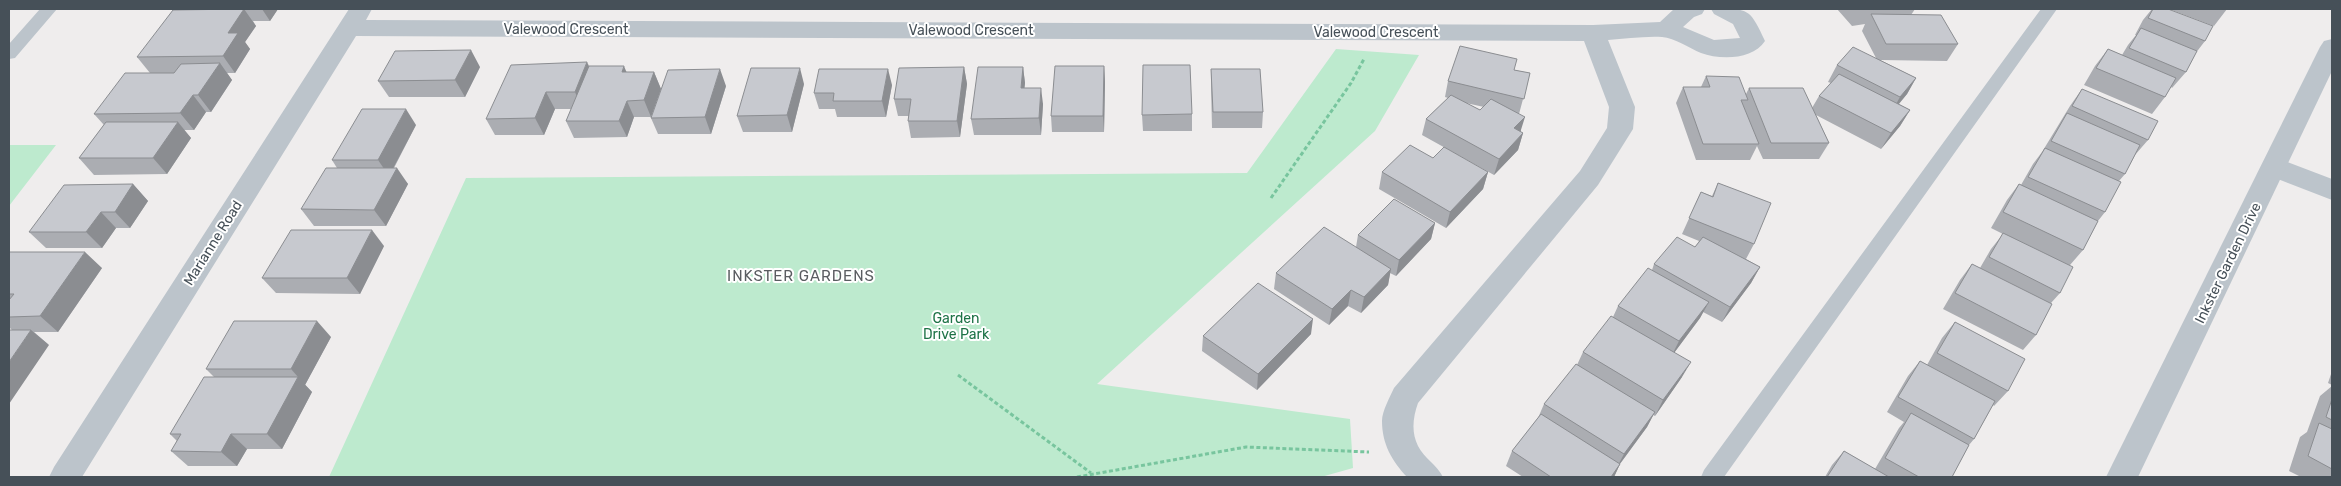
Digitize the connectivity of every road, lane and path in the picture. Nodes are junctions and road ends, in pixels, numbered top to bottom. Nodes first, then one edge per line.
1 (50, 9) edge
2 (1694, 9) edge
3 (1722, 9) edge
4 (2049, 9) edge
5 (355, 18) edge
6 (1666, 29) junction
7 (1378, 32) junction
8 (1592, 32) junction
9 (16, 38) edge
10 (2332, 47) edge
11 (9, 54) edge
12 (2274, 167) junction
13 (2332, 190) edge
14 (1272, 198) dead end
15 (958, 375) dead end
16 (1404, 453) junction
17 (1092, 473) junction
18 (66, 477) edge
19 (1077, 477) edge
20 (1427, 477) edge
21 (1712, 477) edge
22 (2122, 477) edge

1 - 9 lane
2 - 6 street
3 - 6 street, Valewood Crescent
4 - 21 lane
5 - 7 street, Valewood Crescent
5 - 18 street, Marianne Road
6 - 8 street, Valewood Crescent
7 - 8 street, Valewood Crescent
7 - 14 path
8 - 16 street
9 - 11 lane
10 - 12 street, Inkster Garden Drive
12 - 13 street
12 - 22 street, Inkster Garden Drive
15 - 17 path
16 - 17 path
16 - 20 street
17 - 19 path

